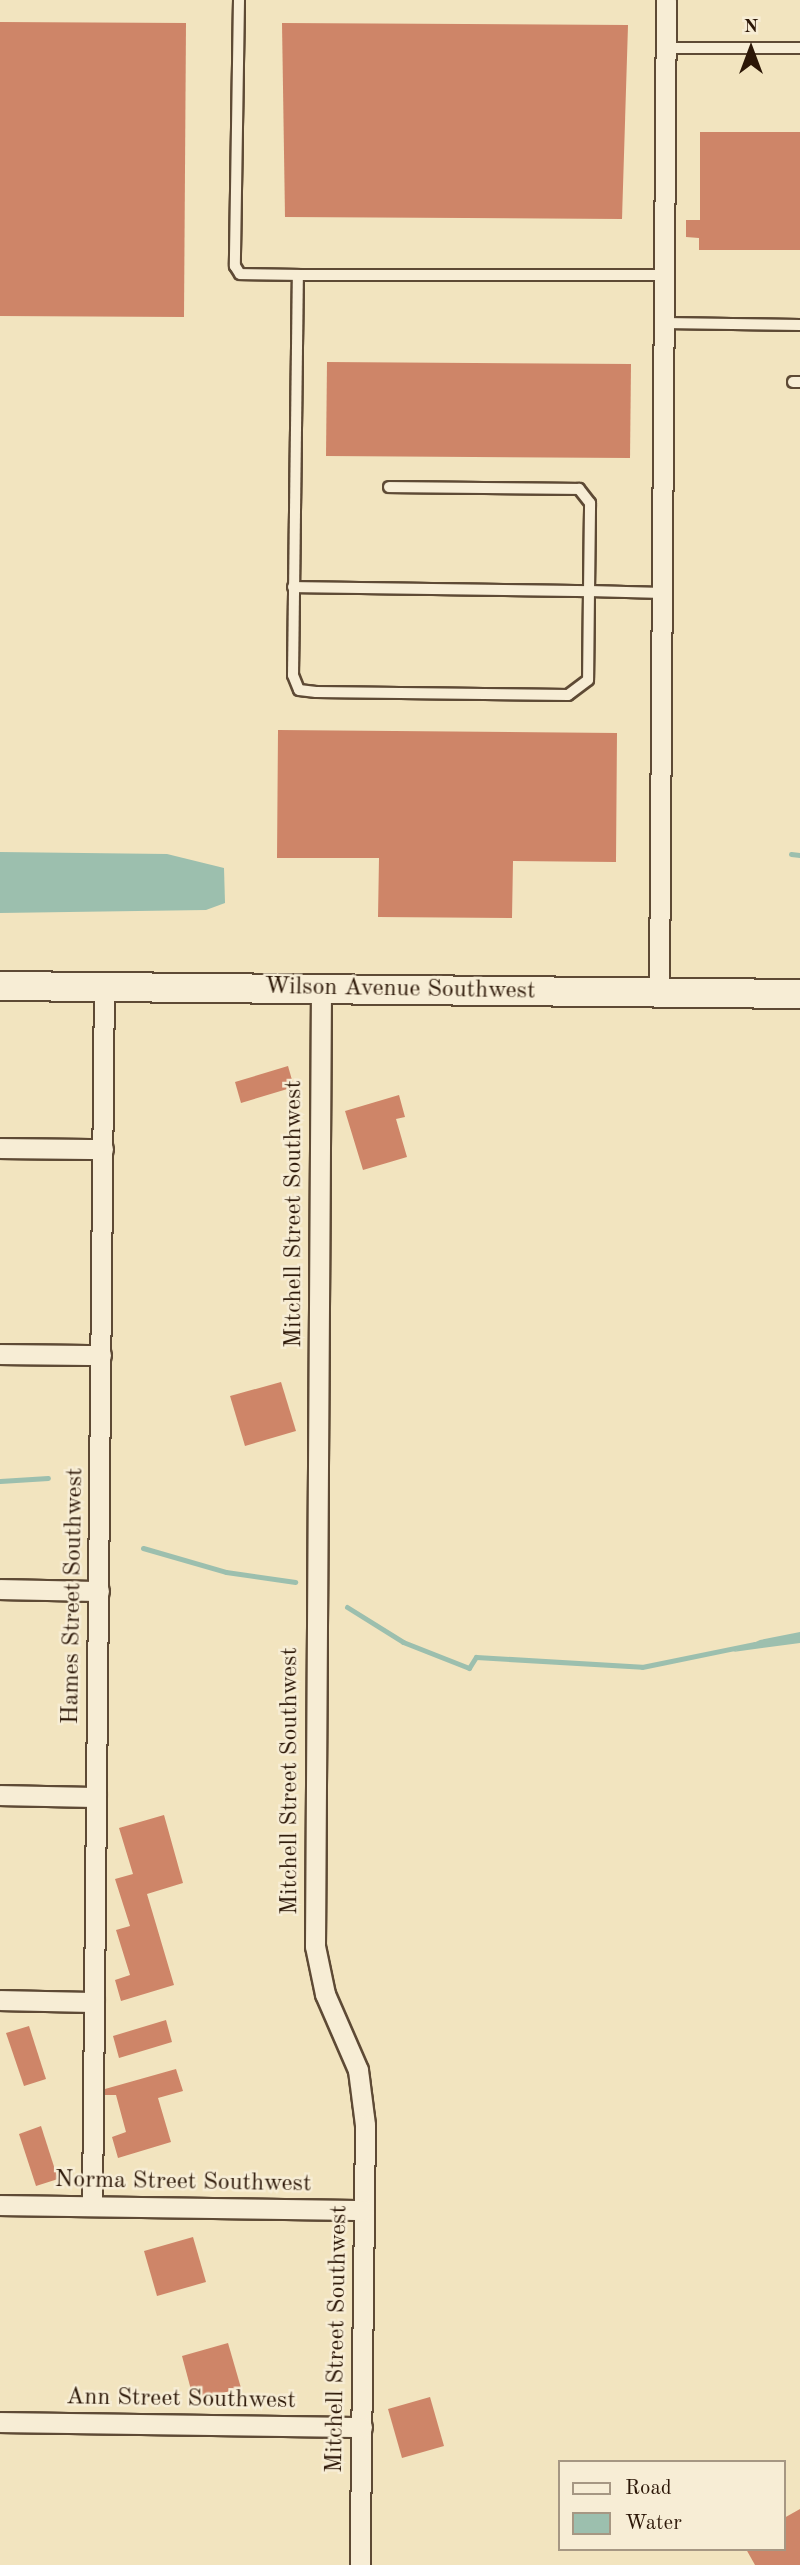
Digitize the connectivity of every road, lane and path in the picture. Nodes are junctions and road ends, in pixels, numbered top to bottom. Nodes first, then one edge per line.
1 (239, 0) edge
2 (666, 0) edge
3 (666, 48) junction
4 (800, 48) edge
5 (298, 275) junction
6 (664, 275) junction
7 (664, 323) junction
8 (800, 325) edge
9 (389, 487) dead end
10 (293, 587) junction
11 (589, 591) junction
12 (663, 593) junction
13 (0, 986) edge
14 (104, 987) junction
15 (321, 989) junction
16 (659, 992) junction
17 (800, 993) edge
18 (0, 1148) edge
19 (103, 1149) junction
20 (0, 1354) edge
21 (101, 1355) junction
22 (0, 1589) edge
23 (99, 1591) junction
24 (0, 1795) edge
25 (96, 1797) junction
26 (0, 2000) edge
27 (94, 2002) junction
28 (0, 2205) edge
29 (92, 2206) junction
30 (364, 2210) junction
31 (0, 2422) edge
32 (362, 2427) junction
33 (360, 2565) edge

1 - 5 lane
2 - 3 street
3 - 4 lane
3 - 6 street
5 - 6 lane
5 - 10 lane
6 - 7 street
7 - 8 lane
7 - 12 street
9 - 11 lane
10 - 11 lane
10 - 11 lane
11 - 12 lane
12 - 16 street
13 - 14 street, Wilson Avenue Southwest
14 - 15 street, Wilson Avenue Southwest
14 - 19 street, Hames Street Southwest
15 - 16 street, Wilson Avenue Southwest
15 - 30 street, Mitchell Street Southwest
16 - 17 street, Wilson Avenue Southwest
18 - 19 street
19 - 21 street, Hames Street Southwest
20 - 21 street
21 - 23 street, Hames Street Southwest
22 - 23 street
23 - 25 street, Hames Street Southwest
24 - 25 street
25 - 27 street, Hames Street Southwest
26 - 27 street
27 - 29 street, Hames Street Southwest
28 - 29 street, Norma Street Southwest
29 - 30 street, Norma Street Southwest
30 - 32 street, Mitchell Street Southwest
31 - 32 street, Ann Street Southwest
32 - 33 street, Mitchell Street Southwest

